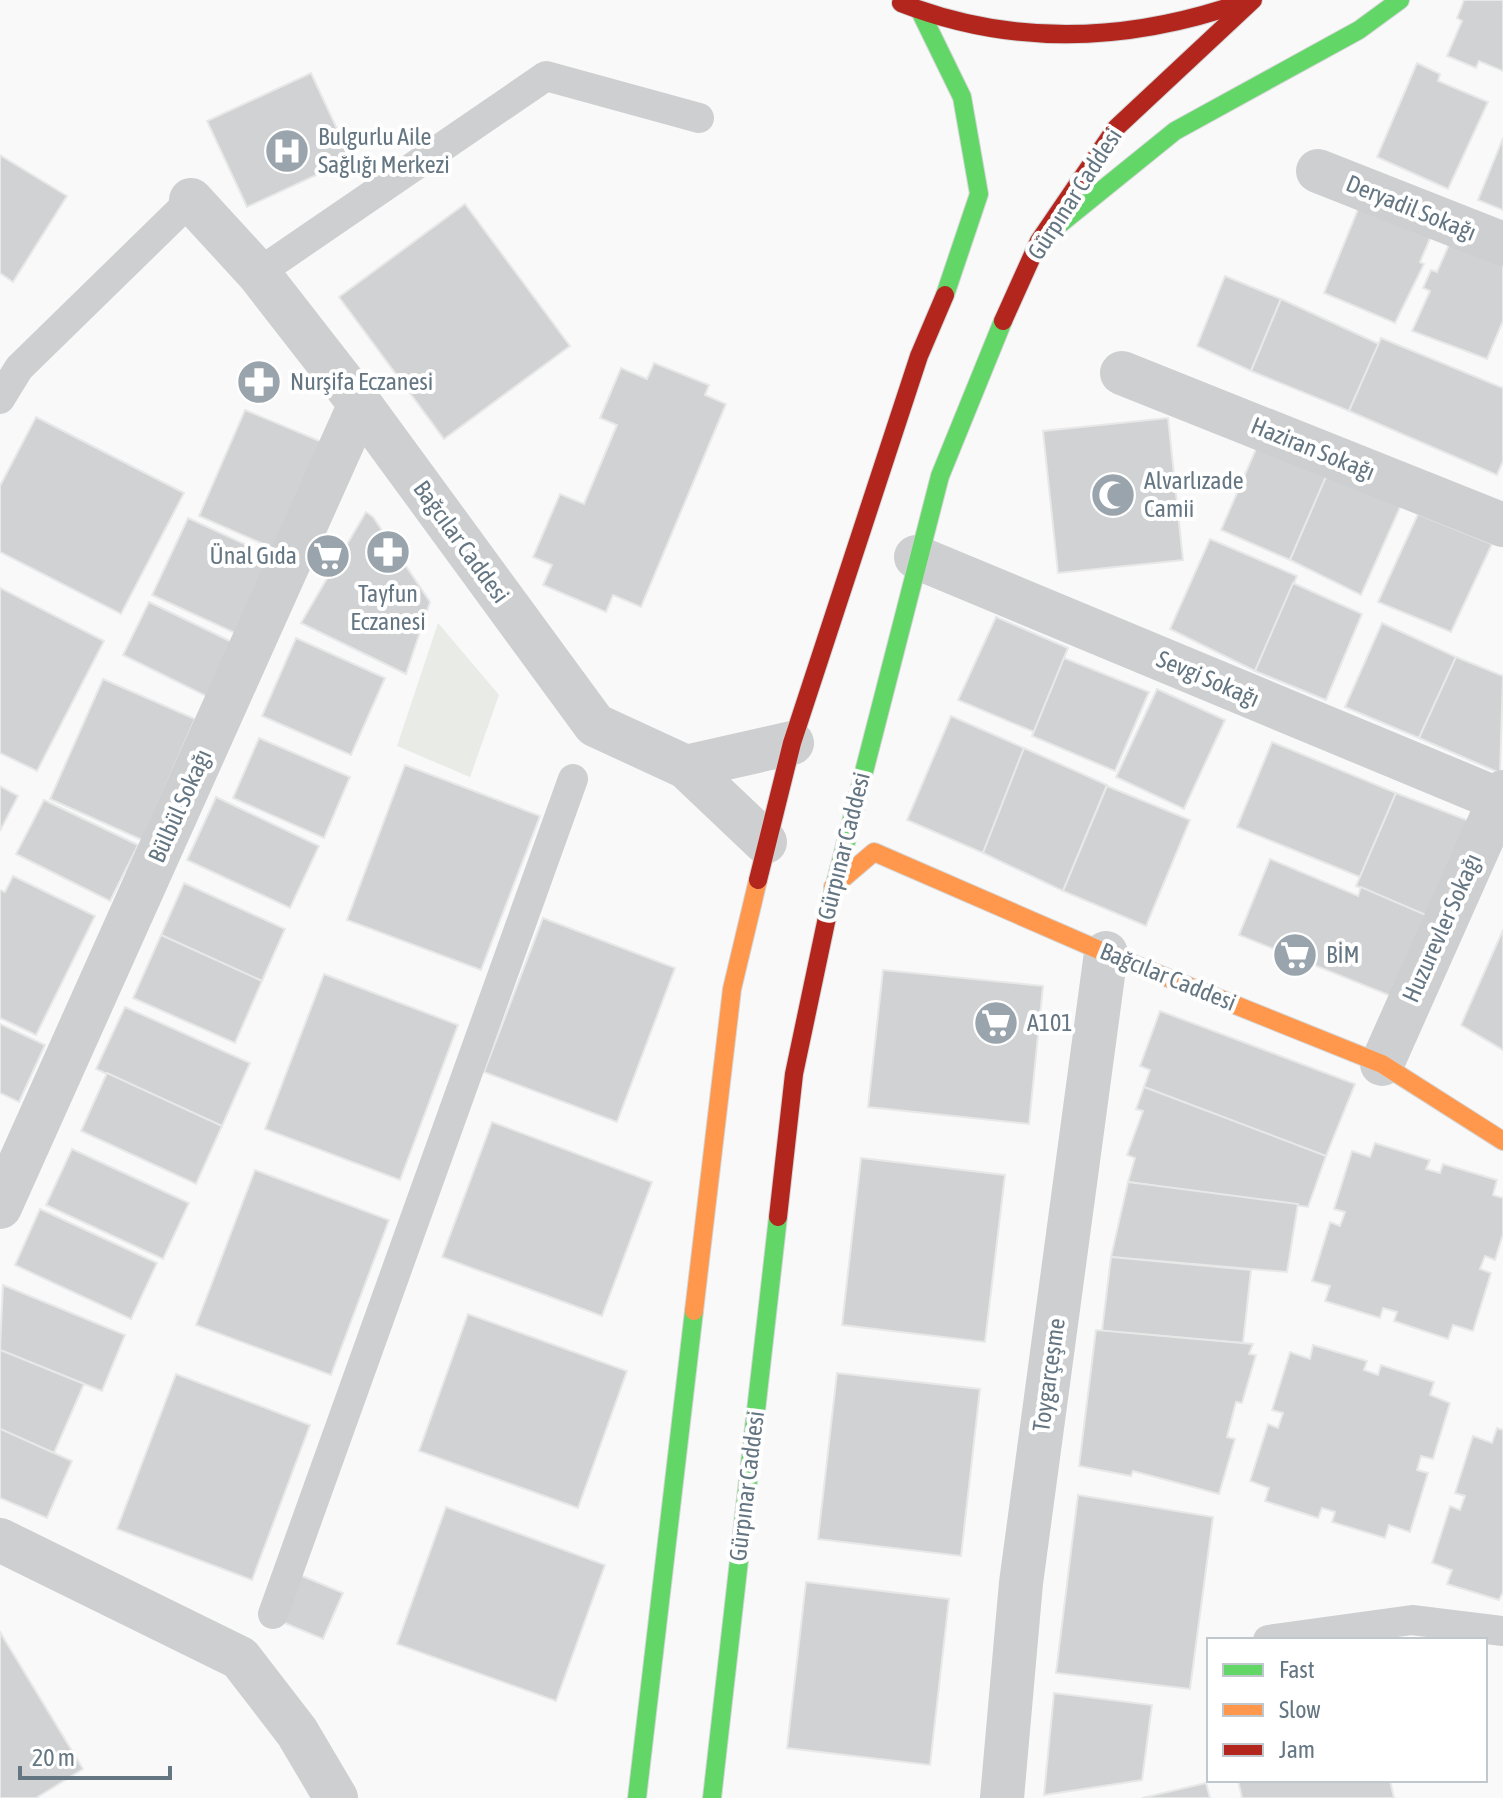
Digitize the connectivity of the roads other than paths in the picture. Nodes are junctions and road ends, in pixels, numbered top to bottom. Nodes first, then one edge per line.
1 (895, 0) edge
2 (1252, 0) edge
3 (1400, 0) edge
4 (920, 11) junction
5 (699, 118) dead end
6 (1318, 171) dead end
7 (191, 200) joint
8 (1039, 241) junction
9 (1503, 244) edge
10 (258, 273) junction
11 (1122, 373) dead end
12 (0, 399) edge
13 (360, 404) junction
14 (1503, 525) edge
15 (916, 557) junction
16 (792, 743) junction
17 (686, 767) junction
18 (573, 779) dead end
19 (1501, 796) edge
20 (765, 842) junction
21 (833, 887) junction
22 (1106, 953) junction
23 (1382, 1064) junction
24 (1503, 1141) edge
25 (0, 1207) edge
26 (0, 1540) edge
27 (273, 1614) dead end
28 (1503, 1631) edge
29 (1282, 1638) edge
30 (336, 1798) edge
31 (637, 1798) edge
32 (712, 1798) edge
33 (1002, 1798) edge

1 - 4 main road
2 - 4 main road
2 - 8 main road, Gürpınar Caddesi
3 - 8 main road
4 - 16 main road
5 - 10 lane
6 - 9 street, Deryadil Sokağı
7 - 10 street, Bağcılar Caddesi
7 - 12 lane
8 - 15 main road, Gürpınar Caddesi
10 - 13 street, Bağcılar Caddesi
11 - 14 street, Haziran Sokağı
13 - 17 street, Bağcılar Caddesi
13 - 25 street, Bülbül Sokağı
15 - 19 street, Sevgi Sokağı
15 - 21 main road, Gürpınar Caddesi
16 - 17 street
16 - 20 main road
17 - 20 street, Bağcılar Caddesi
18 - 27 lane
19 - 23 street, Huzurevler Sokağı
20 - 31 main road
21 - 22 main road, Bağcılar Caddesi
21 - 32 main road, Gürpınar Caddesi
22 - 23 main road, Bağcılar Caddesi
22 - 33 street, Toygarçeşme
23 - 24 main road, Bağcılar Caddesi
26 - 30 street
28 - 29 lane

